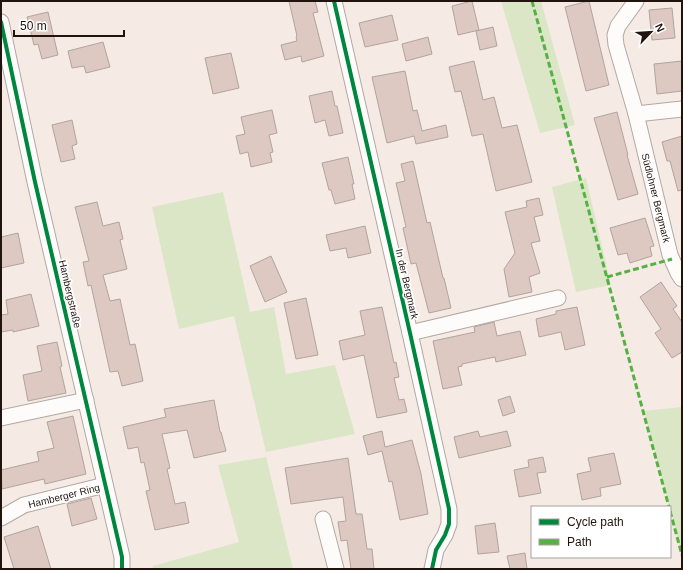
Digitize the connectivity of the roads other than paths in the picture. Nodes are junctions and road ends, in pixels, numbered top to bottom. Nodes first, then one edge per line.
1 (334, 1) edge
2 (636, 1) edge
3 (1, 22) edge
4 (682, 109) edge
5 (636, 114) junction
6 (682, 279) edge
7 (558, 298) dead end
8 (410, 333) junction
9 (86, 400) junction
10 (1, 418) edge
11 (105, 485) junction
12 (1, 518) edge
13 (323, 519) dead end
14 (122, 569) edge
15 (336, 569) edge
16 (432, 569) edge

1 - 8 street, In der Bergmark
2 - 5 street, Südlohner Bergmark
3 - 9 street, Hambergstraße
4 - 5 street
5 - 6 street, Südlohner Bergmark
7 - 8 street, In der Bergmark
8 - 16 street, In der Bergmark
9 - 10 street
9 - 11 street, Hambergstraße
11 - 12 street, Hamberger Ring
11 - 14 street, Hambergstraße
13 - 15 street

